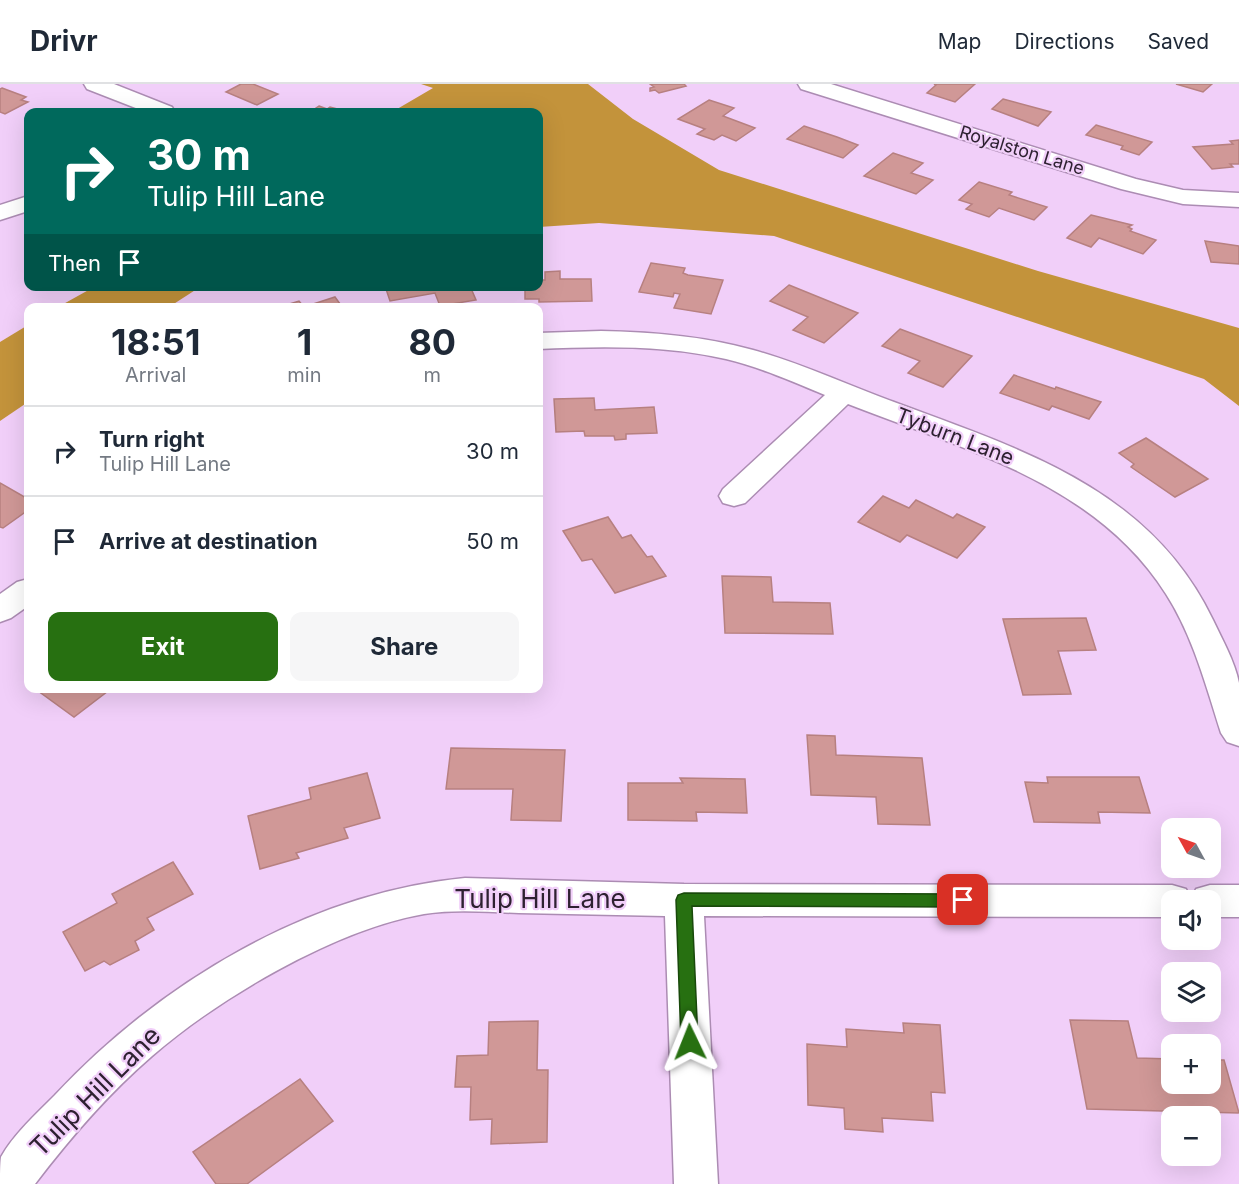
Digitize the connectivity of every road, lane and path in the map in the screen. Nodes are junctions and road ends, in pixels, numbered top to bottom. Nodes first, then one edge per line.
1 (95, 84) edge
2 (809, 84) edge
3 (154, 108) edge
4 (1239, 200) edge
5 (24, 204) edge
6 (0, 213) edge
7 (543, 341) edge
8 (844, 393) junction
9 (734, 496) dead end
10 (24, 593) edge
11 (0, 610) edge
12 (1239, 733) edge
13 (684, 900) junction
14 (1161, 901) edge
15 (1221, 901) edge
16 (1239, 901) edge
17 (8, 1184) edge
18 (696, 1184) edge

1 - 3 street
2 - 4 street, Royalston Lane
5 - 6 street
7 - 8 street, Tyburn Lane
8 - 9 street
8 - 12 street, Tyburn Lane
10 - 11 street
13 - 14 street, Tulip Hill Lane
13 - 17 street, Tulip Hill Lane
13 - 18 street
15 - 16 street

